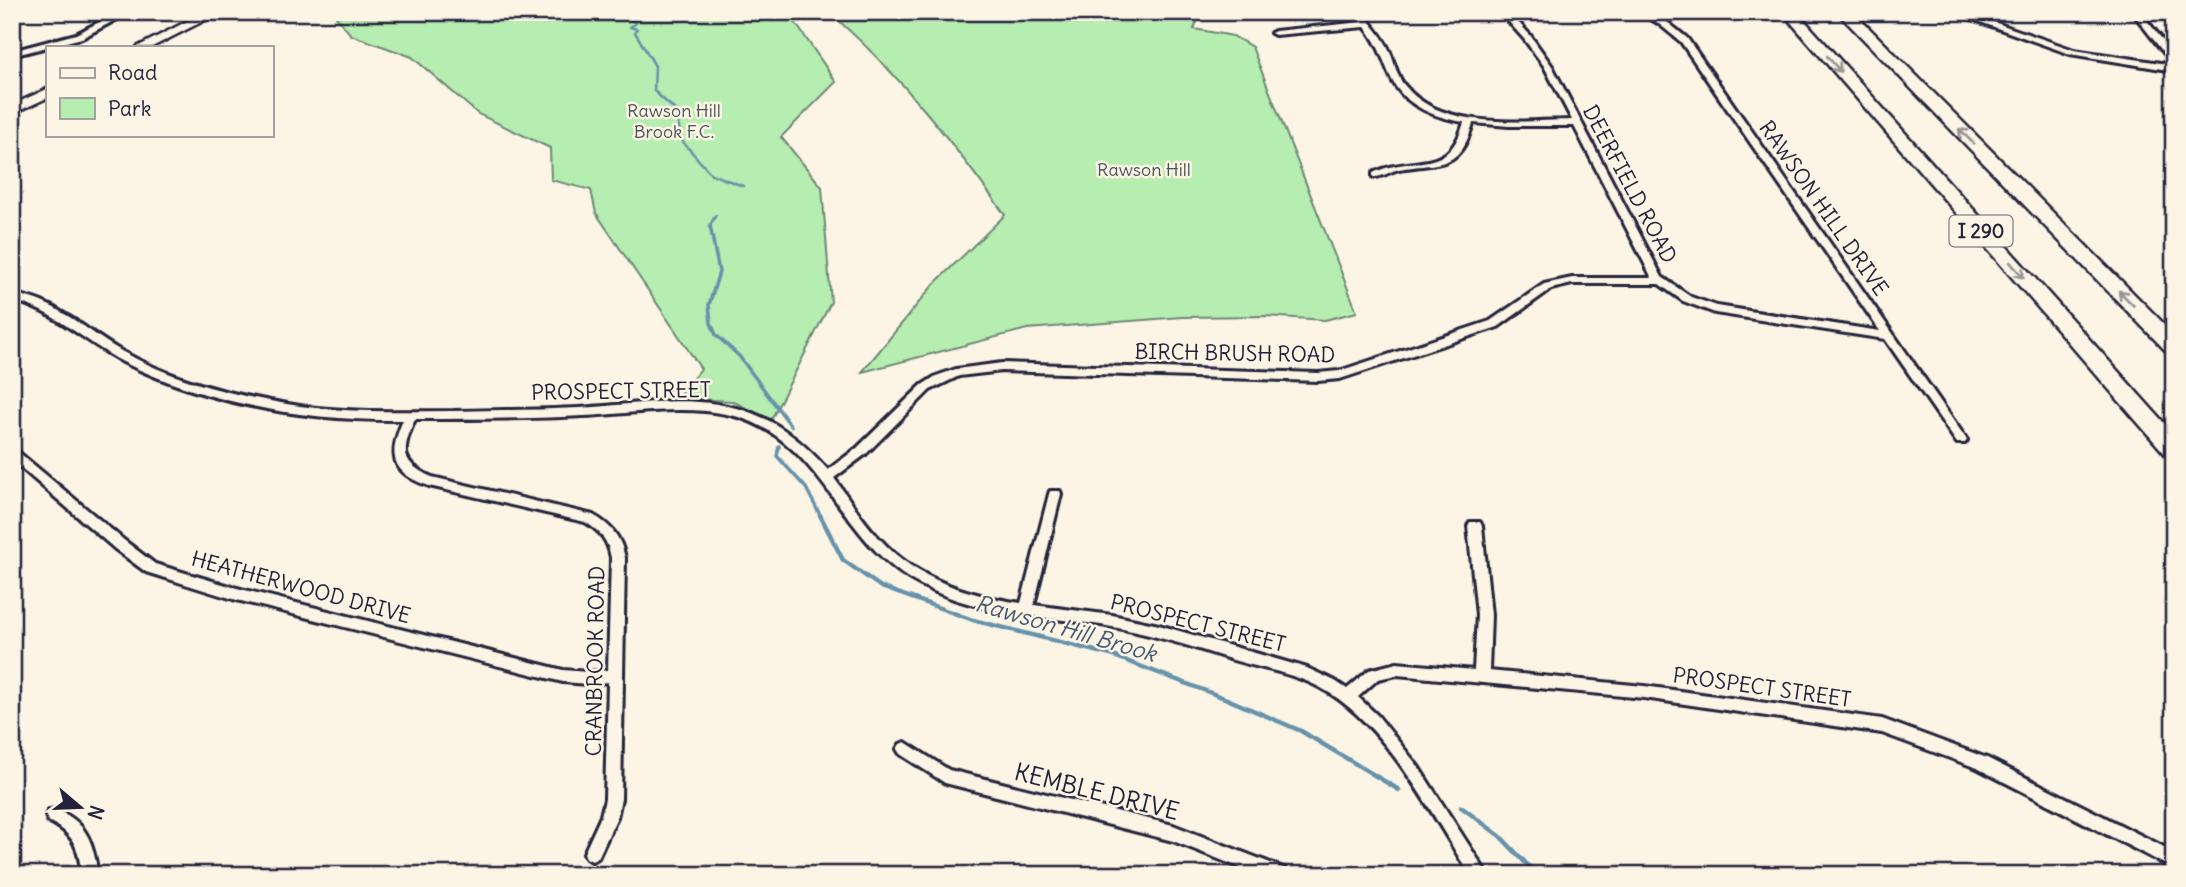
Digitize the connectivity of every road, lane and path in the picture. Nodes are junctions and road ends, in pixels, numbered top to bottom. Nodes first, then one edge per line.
1 (126, 12) edge
2 (215, 12) edge
3 (1358, 12) edge
4 (1504, 12) edge
5 (1643, 12) edge
6 (1789, 12) edge
7 (1844, 12) edge
8 (1956, 12) edge
9 (2136, 12) edge
10 (1366, 24) junction
11 (1275, 33) dead end
12 (145, 46) edge
13 (12, 54) edge
14 (2174, 60) edge
15 (2174, 68) edge
16 (46, 93) edge
17 (12, 110) edge
18 (1469, 120) junction
19 (1577, 123) junction
20 (1376, 175) dead end
21 (1660, 281) junction
22 (12, 296) edge
23 (1889, 336) junction
24 (2174, 347) edge
25 (411, 415) junction
26 (1961, 440) dead end
27 (2174, 449) edge
28 (12, 453) edge
29 (829, 475) junction
30 (1055, 494) dead end
31 (1475, 526) dead end
32 (1026, 611) junction
33 (617, 675) junction
34 (1481, 677) junction
35 (1348, 697) junction
36 (905, 749) dead end
37 (54, 816) dead end
38 (592, 853) dead end
39 (2174, 861) edge
40 (90, 875) edge
41 (1280, 875) edge
42 (1480, 875) edge

1 - 13 street
2 - 12 street
3 - 10 street
4 - 19 street, DEERFIELD ROAD
5 - 23 street, RAWSON HILL DRIVE
6 -> 27 highway, I 290
24 -> 7 highway, I 290
8 - 15 street
9 - 14 street
10 - 11 street
10 - 18 street
16 - 17 street
18 - 19 street
18 - 20 street
19 - 21 street, DEERFIELD ROAD
21 - 23 street, DEERFIELD ROAD
21 - 29 street, BIRCH BRUSH ROAD
22 - 25 street, PROSPECT STREET
23 - 26 street, RAWSON HILL DRIVE
25 - 29 street, PROSPECT STREET
25 - 33 street, CRANBROOK ROAD
28 - 33 street, HEATHERWOOD DRIVE
29 - 32 street, PROSPECT STREET
30 - 32 street
31 - 34 street
32 - 35 street, PROSPECT STREET
33 - 38 street, CRANBROOK ROAD
34 - 35 street, PROSPECT STREET
34 - 39 street, PROSPECT STREET
35 - 42 street
36 - 41 street, KEMBLE DRIVE
37 - 40 street

